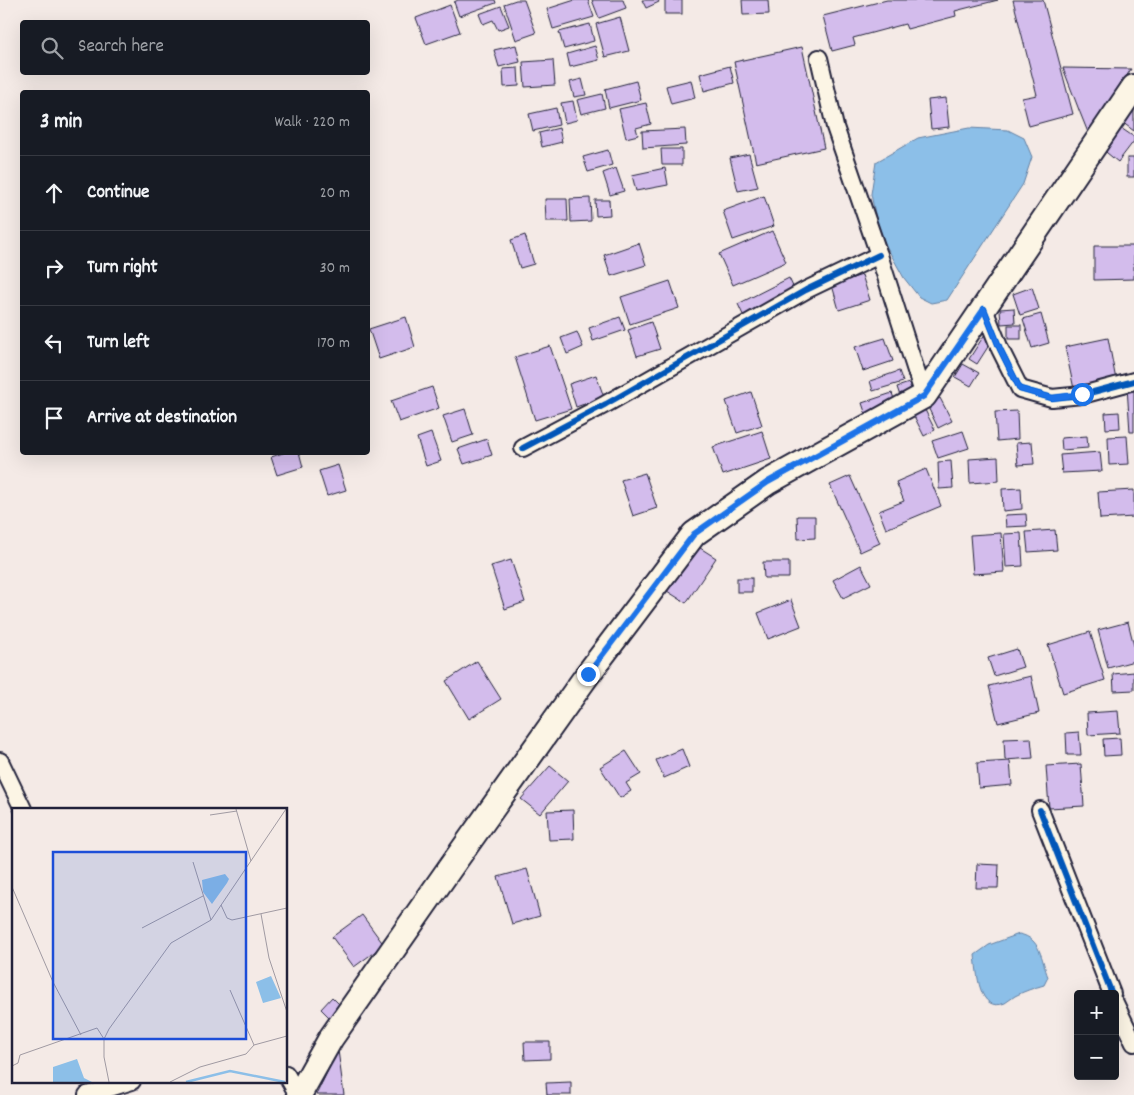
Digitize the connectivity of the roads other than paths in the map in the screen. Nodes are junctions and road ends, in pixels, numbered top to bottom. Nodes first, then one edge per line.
1 (819, 58) dead end
2 (1134, 87) edge
3 (879, 255) junction
4 (984, 309) junction
5 (1134, 381) edge
6 (924, 396) junction
7 (523, 448) dead end
8 (0, 761) edge
9 (23, 808) edge
10 (1040, 810) dead end
11 (1110, 990) edge
12 (1119, 1011) edge
13 (1134, 1043) edge
14 (288, 1077) edge
15 (129, 1082) edge
16 (88, 1095) edge
17 (299, 1095) edge

1 - 3 street
2 - 4 main road
3 - 6 street
3 - 7 street
4 - 5 street
4 - 6 main road
6 - 17 main road
8 - 9 street
10 - 11 street
12 - 13 street
14 - 17 street
15 - 16 street

